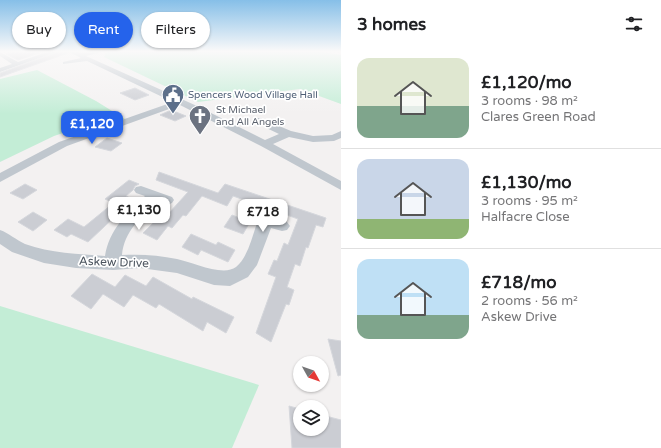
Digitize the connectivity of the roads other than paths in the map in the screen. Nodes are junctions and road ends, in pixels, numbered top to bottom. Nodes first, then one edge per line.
1 (115, 72) edge
2 (180, 102) junction
3 (258, 120) dead end
4 (285, 121) dead end
5 (272, 127) junction
6 (288, 134) junction
7 (341, 134) edge
8 (265, 144) junction
9 (0, 178) edge
10 (341, 186) edge
11 (154, 195) dead end
12 (282, 226) dead end
13 (0, 236) edge
14 (113, 263) junction

1 - 2 street
2 - 8 street
2 - 9 street
3 - 5 street
4 - 5 street
5 - 6 street
6 - 7 street
6 - 8 street
8 - 10 street
11 - 14 street
12 - 14 street, Askew Drive
13 - 14 street, Askew Drive

